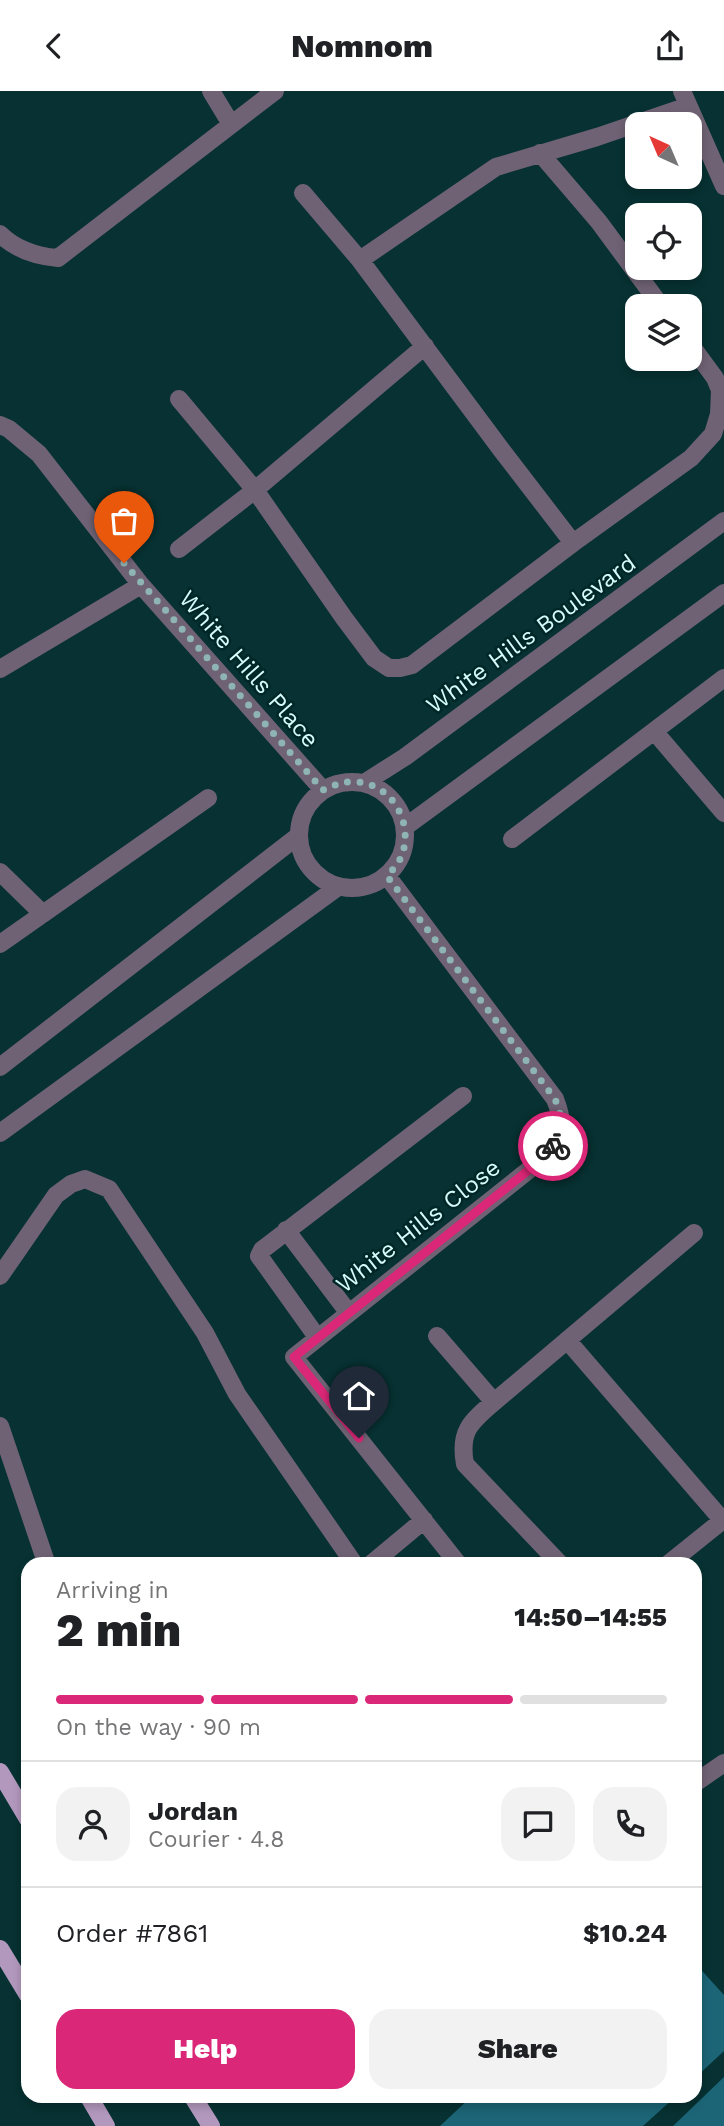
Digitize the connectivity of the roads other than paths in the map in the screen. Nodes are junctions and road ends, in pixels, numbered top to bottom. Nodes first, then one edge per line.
1 (211, 91) edge
2 (275, 91) edge
3 (685, 98) edge
4 (231, 124) junction
5 (540, 153) junction
6 (724, 186) edge
7 (303, 193) dead end
8 (0, 234) edge
9 (360, 260) junction
10 (652, 294) edge
11 (425, 346) junction
12 (702, 360) edge
13 (179, 399) dead end
14 (0, 425) edge
15 (255, 489) junction
16 (724, 521) edge
17 (573, 543) junction
18 (179, 549) dead end
19 (141, 585) junction
20 (724, 593) edge
21 (0, 669) edge
22 (724, 678) edge
23 (654, 731) junction
24 (365, 783) junction
25 (323, 790) junction
26 (208, 797) dead end
27 (724, 813) edge
28 (405, 827) junction
29 (298, 836) junction
30 (512, 839) dead end
31 (0, 872) edge
32 (387, 876) junction
33 (338, 887) junction
34 (43, 914) junction
35 (0, 944) edge
36 (0, 1067) edge
37 (463, 1095) dead end
38 (0, 1133) edge
39 (286, 1230) junction
40 (694, 1233) dead end
41 (0, 1276) edge
42 (348, 1312) junction
43 (437, 1336) dead end
44 (317, 1337) junction
45 (567, 1340) junction
46 (494, 1402) junction
47 (0, 1426) edge
48 (424, 1520) junction
49 (723, 1521) edge
50 (44, 1557) edge
51 (349, 1557) edge
52 (380, 1557) edge
53 (453, 1557) edge
54 (553, 1557) edge
55 (677, 1557) edge
56 (724, 1763) edge
57 (0, 1772) edge
58 (702, 1778) edge
59 (21, 1807) edge
60 (0, 1949) edge
61 (21, 1984) edge
62 (93, 2103) edge
63 (197, 2103) edge
64 (106, 2126) edge
65 (211, 2126) edge

1 - 4 street
2 - 4 street
3 - 5 street
3 - 6 street
4 - 8 street
5 - 9 street
5 - 10 street
7 - 9 street
9 - 11 street
11 - 15 street
11 - 17 street
12 - 17 street
13 - 15 street
14 - 19 street, White Hills Place
15 - 17 street
15 - 18 street
16 - 24 street, White Hills Boulevard
19 - 21 street
19 - 25 street, White Hills Place
20 - 28 street
22 - 23 street
23 - 27 street
23 - 30 street
24 - 25 street
24 - 28 street
25 - 29 street
26 - 34 street
28 - 32 street
29 - 33 street
29 - 36 street
31 - 34 street
32 - 33 street
32 - 42 street, White Hills Close
33 - 38 street
34 - 35 street
37 - 39 street
39 - 42 street
39 - 44 street
40 - 45 street
41 - 51 street
42 - 44 street, White Hills Close
43 - 46 street
44 - 48 street, White Hills Close
45 - 46 street
45 - 49 street
46 - 54 street
47 - 50 street
48 - 52 street
48 - 53 street, White Hills Close
49 - 55 street
56 - 58 street
57 - 59 main road
60 - 61 main road
62 - 64 main road
63 - 65 main road

